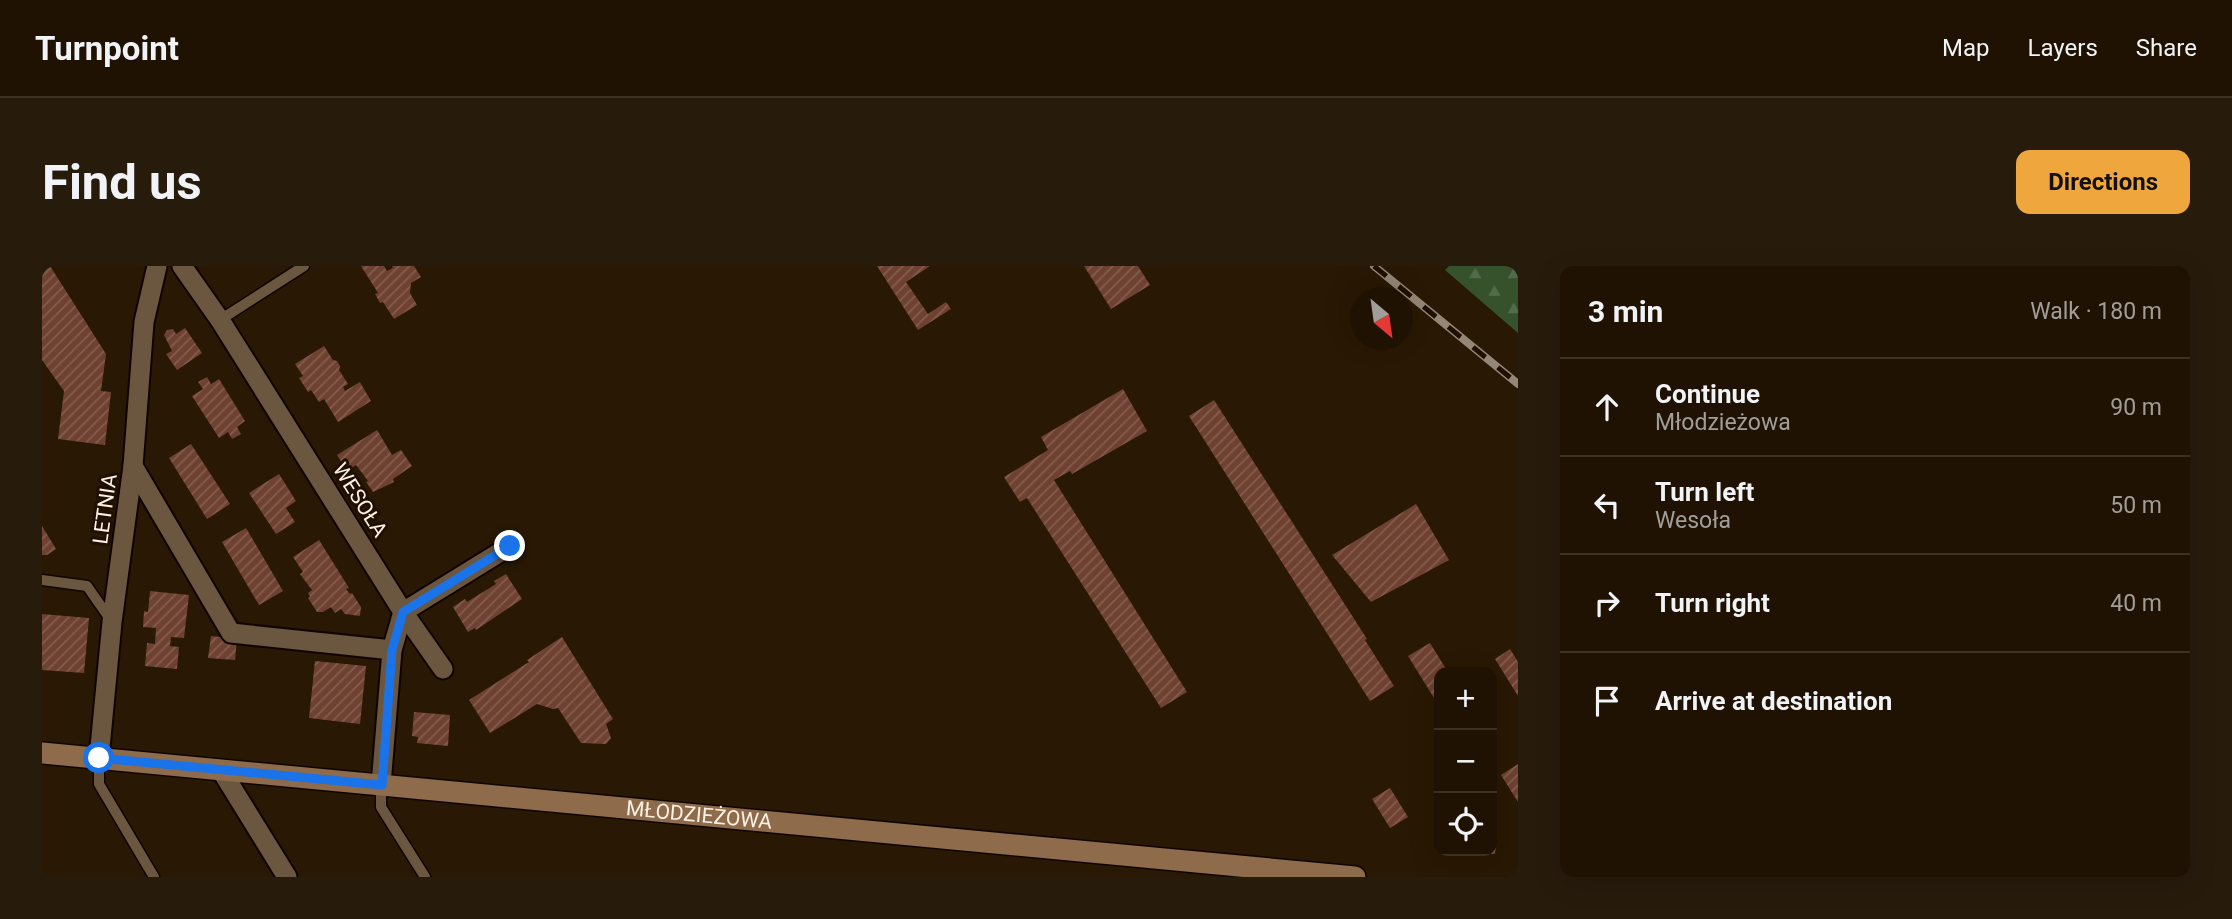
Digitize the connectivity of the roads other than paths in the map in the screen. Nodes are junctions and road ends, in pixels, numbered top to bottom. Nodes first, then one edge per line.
1 (157, 266) edge
2 (182, 266) edge
3 (304, 266) edge
4 (220, 320) junction
5 (134, 466) junction
6 (510, 546) dead end
7 (42, 580) edge
8 (403, 612) junction
9 (112, 622) junction
10 (392, 650) junction
11 (443, 669) dead end
12 (42, 753) edge
13 (99, 758) junction
14 (220, 771) junction
15 (382, 785) junction
16 (154, 877) edge
17 (287, 877) edge
18 (425, 877) edge
19 (1354, 877) edge

1 - 5 street, LETNIA
2 - 4 street, WESOŁA
3 - 4 lane
4 - 8 street, WESOŁA
5 - 9 street, LETNIA
5 - 10 street
6 - 8 street
7 - 9 lane
8 - 10 street
8 - 11 street, WESOŁA
9 - 13 street, LETNIA
10 - 15 street
12 - 13 street, MŁODZIEŻOWA
13 - 14 street, MŁODZIEŻOWA
13 - 16 lane
14 - 15 street, MŁODZIEŻOWA
14 - 17 street
15 - 18 lane
15 - 19 street, MŁODZIEŻOWA

